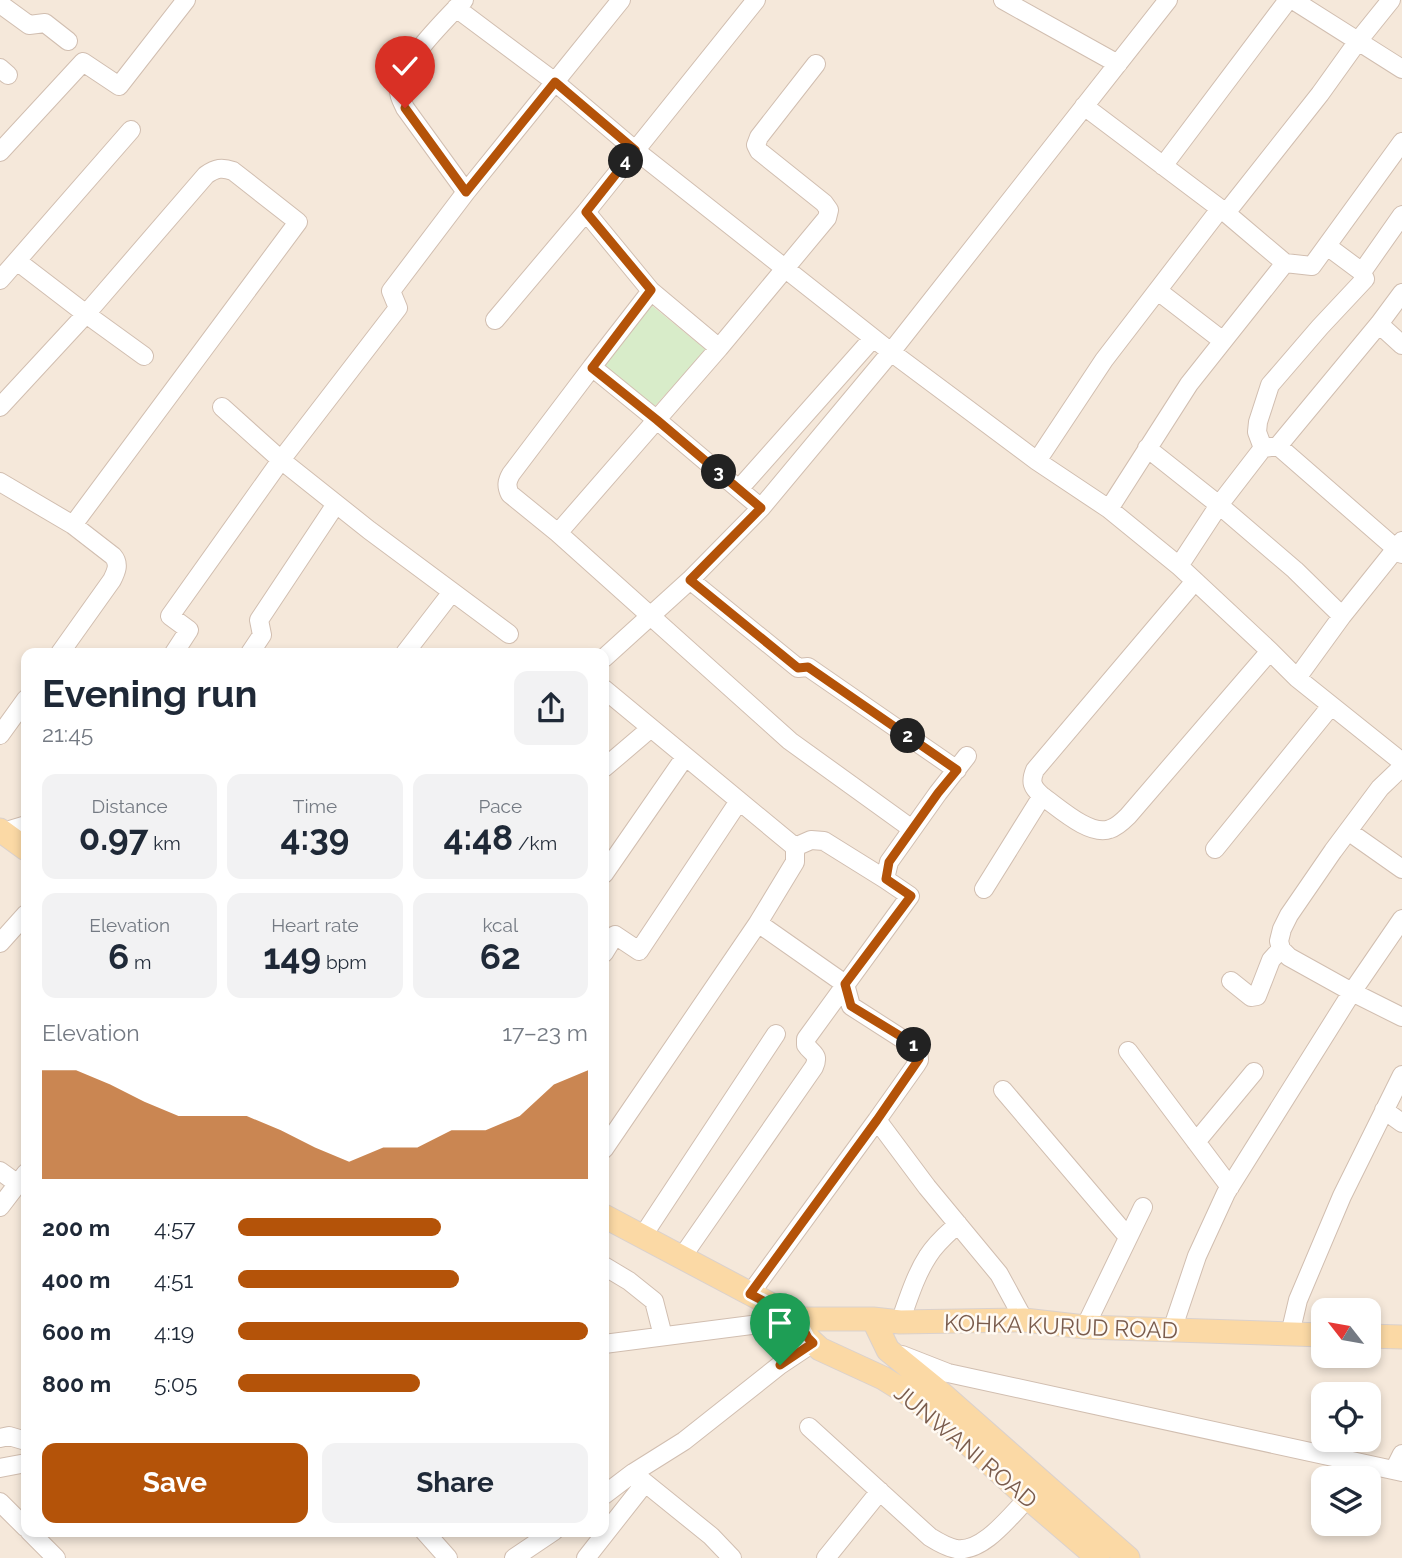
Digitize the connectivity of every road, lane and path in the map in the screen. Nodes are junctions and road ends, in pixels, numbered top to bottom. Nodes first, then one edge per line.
1 (186, 0) edge
2 (621, 0) edge
3 (756, 0) edge
4 (1003, 0) edge
5 (1288, 0) edge
6 (1293, 0) edge
7 (1391, 0) edge
8 (1159, 3) edge
9 (0, 4) edge
10 (460, 4) edge
11 (68, 41) dead end
12 (1358, 41) junction
13 (816, 64) dead end
14 (1118, 64) junction
15 (1402, 69) edge
16 (555, 82) junction
17 (1084, 106) junction
18 (131, 130) dead end
19 (1402, 142) edge
20 (635, 150) junction
21 (0, 152) edge
22 (1163, 166) junction
23 (466, 192) junction
24 (1223, 211) junction
25 (586, 212) junction
26 (1402, 215) edge
27 (1327, 246) junction
28 (17, 261) junction
29 (1285, 263) junction
30 (786, 269) junction
31 (1362, 272) junction
32 (0, 280) edge
33 (651, 290) junction
34 (1158, 291) junction
35 (1402, 293) edge
36 (86, 314) junction
37 (495, 320) dead end
38 (1379, 324) junction
39 (873, 338) junction
40 (1223, 341) junction
41 (1402, 345) edge
42 (719, 348) junction
43 (891, 352) junction
44 (144, 356) dead end
45 (592, 368) junction
46 (0, 407) edge
47 (222, 407) dead end
48 (657, 420) junction
49 (1147, 447) junction
50 (1270, 447) junction
51 (281, 460) junction
52 (1037, 461) junction
53 (739, 489) junction
54 (3, 491) edge
55 (336, 504) junction
56 (1219, 505) junction
57 (761, 508) junction
58 (1109, 509) junction
59 (73, 525) junction
60 (558, 533) junction
61 (1400, 548) edge
62 (1179, 566) junction
63 (690, 580) junction
64 (1195, 581) junction
65 (452, 592) junction
66 (651, 614) junction
67 (1342, 616) junction
68 (509, 634) dead end
69 (64, 648) edge
70 (177, 648) edge
71 (253, 648) edge
72 (409, 648) edge
73 (1270, 651) junction
74 (609, 653) edge
75 (1297, 678) junction
76 (609, 693) edge
77 (21, 706) edge
78 (1331, 706) junction
79 (651, 728) junction
80 (0, 735) edge
81 (685, 757) junction
82 (1400, 758) edge
83 (609, 764) edge
84 (1042, 796) junction
85 (739, 801) junction
86 (21, 826) edge
87 (912, 829) junction
88 (1348, 831) junction
89 (1, 832) edge
90 (21, 846) edge
91 (795, 847) junction
92 (1215, 849) dead end
93 (609, 853) edge
94 (1402, 869) edge
95 (886, 879) junction
96 (984, 889) dead end
97 (1402, 919) edge
98 (21, 920) edge
99 (758, 923) junction
100 (0, 943) edge
101 (609, 945) edge
102 (1281, 950) junction
103 (1231, 981) dead end
104 (845, 984) junction
105 (1352, 992) junction
106 (1402, 1017) edge
107 (776, 1034) dead end
108 (1128, 1051) dead end
109 (1254, 1072) dead end
110 (1402, 1074) edge
111 (1003, 1090) dead end
112 (1384, 1110) junction
113 (877, 1120) junction
114 (1402, 1123) edge
115 (609, 1142) edge
116 (1196, 1142) junction
117 (0, 1171) edge
118 (1230, 1186) junction
119 (16, 1192) edge
120 (1143, 1207) dead end
121 (609, 1219) edge
122 (958, 1224) junction
123 (642, 1237) junction
124 (1128, 1237) junction
125 (682, 1257) junction
126 (609, 1269) edge
127 (750, 1294) junction
128 (798, 1319) junction
129 (873, 1319) junction
130 (1024, 1320) junction
131 (900, 1322) junction
132 (1085, 1328) junction
133 (1172, 1330) junction
134 (1290, 1334) junction
135 (1311, 1335) edge
136 (663, 1336) junction
137 (1381, 1336) edge
138 (1402, 1337) edge
139 (609, 1343) edge
140 (813, 1343) junction
141 (888, 1350) junction
142 (847, 1362) junction
143 (809, 1427) dead end
144 (0, 1438) edge
145 (21, 1440) edge
146 (21, 1464) edge
147 (1399, 1465) edge
148 (0, 1468) edge
149 (639, 1478) junction
150 (880, 1491) junction
151 (609, 1493) edge
152 (1028, 1498) junction
153 (0, 1502) edge
154 (21, 1523) edge
155 (609, 1530) edge
156 (35, 1537) edge
157 (428, 1537) edge
158 (605, 1537) edge
159 (528, 1538) edge
160 (440, 1555) edge
161 (595, 1555) edge
162 (56, 1558) edge
163 (514, 1558) edge
164 (732, 1558) edge
165 (826, 1558) edge
166 (1098, 1558) edge
167 (1128, 1558) edge

1 - 21 street
2 - 16 street
3 - 20 street
4 - 14 street
5 - 22 street
6 - 12 street
7 - 12 street
8 - 14 street
9 - 11 street
10 - 16 street
10 - 23 street
12 - 15 street
12 - 24 street
13 - 30 street
14 - 17 street
16 - 20 street
16 - 23 street
17 - 22 street
17 - 43 street
18 - 28 street
19 - 27 street
20 - 25 street
20 - 30 street
22 - 24 street
23 - 51 street
24 - 29 street
24 - 34 street
25 - 33 street
25 - 37 street
26 - 31 street
27 - 29 street
27 - 31 street
28 - 32 street
28 - 36 street
29 - 40 street
30 - 39 street
30 - 42 street
31 - 50 street
33 - 42 street
33 - 45 street
34 - 40 street
34 - 52 street
35 - 38 street
36 - 44 street
36 - 46 street
36 - 59 street
38 - 41 street
38 - 50 street
39 - 43 street
39 - 53 street
40 - 49 street
42 - 48 street
43 - 52 street
43 - 57 street
45 - 48 street
45 - 60 street
47 - 51 street
48 - 53 street
48 - 60 street
49 - 56 street
49 - 58 street
50 - 56 street
50 - 61 street
51 - 55 street
51 - 70 street
52 - 58 street
53 - 57 street
54 - 59 street
55 - 65 street
55 - 71 street
56 - 62 street
56 - 67 street
57 - 63 street
58 - 62 street
59 - 69 street
60 - 66 street
61 - 67 street
62 - 64 street
63 - 66 street
63 - 87 street
64 - 73 street
64 - 84 street
65 - 68 street
65 - 72 street
66 - 74 street
66 - 87 street
67 - 75 street
73 - 75 street
73 - 84 street
75 - 78 street
76 - 79 street
77 - 80 street
78 - 82 street
78 - 92 street
79 - 81 street
79 - 83 street
81 - 85 street
81 - 93 street
82 - 88 street
84 - 96 street
85 - 91 street
85 - 101 street
86 - 89 street
87 - 95 street
88 - 94 street
88 - 102 street
89 - 90 main road
91 - 95 street
91 - 99 street
95 - 104 street
97 - 105 street
98 - 100 street
99 - 104 street
99 - 115 street
102 - 103 street
102 - 105 street
104 - 113 street
104 - 125 street
105 - 106 street
105 - 118 street
107 - 123 street
108 - 116 street
109 - 116 street
110 - 112 street
111 - 124 street
112 - 114 street
112 - 134 street
113 - 122 street
113 - 127 street
116 - 118 street
117 - 119 street
118 - 133 street
120 - 124 street
121 - 123 main road
122 - 130 street
122 - 131 street
123 - 125 main road
124 - 132 street
125 - 127 main road
126 - 136 street
127 - 128 main road
128 - 129 main road, KOHKA KURUD ROAD
128 - 136 street
128 - 140 main road, JUNWANI ROAD
129 - 131 main road, KOHKA KURUD ROAD
129 - 141 main road, JUNWANI ROAD
130 - 131 main road, KOHKA KURUD ROAD
130 - 132 main road, KOHKA KURUD ROAD
132 - 133 main road, KOHKA KURUD ROAD
133 - 134 main road, KOHKA KURUD ROAD
134 - 135 main road, KOHKA KURUD ROAD
136 - 139 street
137 - 138 main road
140 - 142 main road, JUNWANI ROAD
140 - 149 street
141 - 142 main road
141 - 147 street
141 - 167 main road, JUNWANI ROAD
142 - 152 main road, JUNWANI ROAD
143 - 150 street
144 - 145 street
146 - 148 street
149 - 151 street
149 - 155 street
149 - 164 street
150 - 152 street
150 - 165 street
152 - 166 main road, JUNWANI ROAD
153 - 154 street
156 - 162 street
157 - 160 street
158 - 161 street
159 - 163 street

